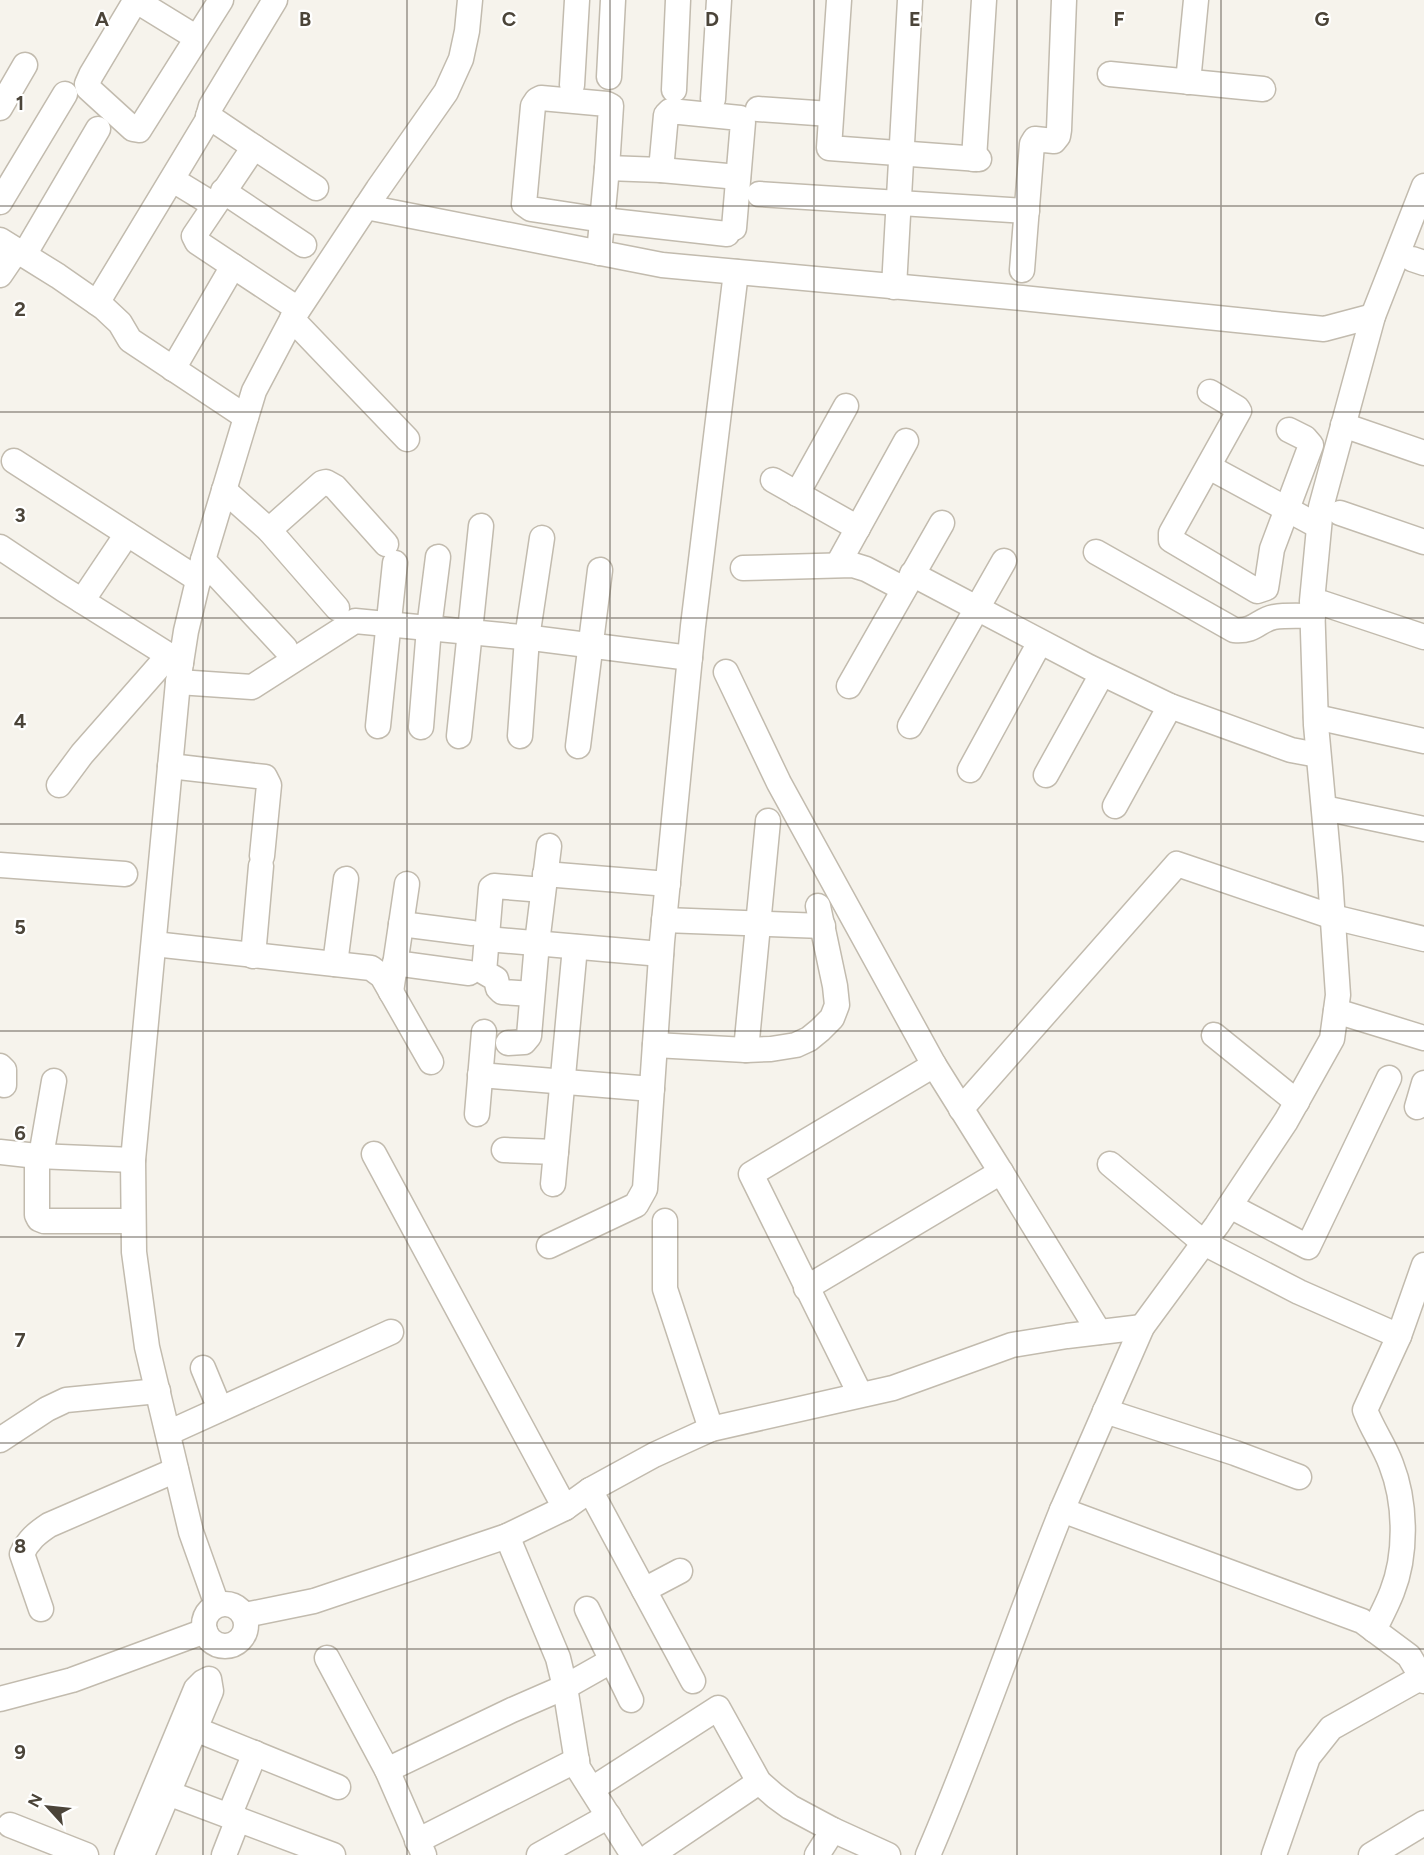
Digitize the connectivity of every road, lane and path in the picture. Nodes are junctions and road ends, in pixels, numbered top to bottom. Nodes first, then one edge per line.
1 (221, 0) edge
2 (275, 0) edge
3 (470, 0) edge
4 (577, 0) edge
5 (613, 0) edge
6 (678, 0) edge
7 (719, 0) edge
8 (839, 0) edge
9 (910, 0) edge
10 (984, 0) edge
11 (1064, 0) edge
12 (1196, 0) edge
13 (197, 38) junction
14 (25, 65) dead end
15 (1110, 74) dead end
16 (609, 76) dead end
17 (1188, 82) junction
18 (572, 85) dead end
19 (1263, 89) dead end
20 (674, 90) dead end
21 (65, 94) dead end
22 (713, 99) dead end
23 (0, 108) edge
24 (758, 109) dead end
25 (830, 114) junction
26 (208, 116) junction
27 (98, 129) dead end
28 (254, 147) junction
29 (902, 154) junction
30 (607, 168) junction
31 (661, 170) junction
32 (738, 177) junction
33 (173, 180) junction
34 (1424, 186) edge
35 (316, 188) dead end
36 (759, 194) dead end
37 (219, 198) junction
38 (0, 202) edge
39 (899, 202) junction
40 (366, 207) junction
41 (1027, 211) junction
42 (603, 220) junction
43 (304, 245) dead end
44 (14, 248) edge
45 (599, 253) junction
46 (233, 266) junction
47 (1022, 270) dead end
48 (736, 272) junction
49 (0, 275) edge
50 (894, 287) junction
51 (97, 303) junction
52 (295, 314) junction
53 (1373, 316) junction
54 (173, 369) junction
55 (1210, 392) dead end
56 (846, 406) dead end
57 (246, 417) junction
58 (1343, 425) junction
59 (1289, 430) dead end
60 (407, 439) dead end
61 (906, 441) dead end
62 (1424, 453) edge
63 (14, 461) dead end
64 (1209, 467) junction
65 (773, 480) dead end
66 (224, 490) junction
67 (798, 494) junction
68 (1287, 510) junction
69 (1340, 513) dead end
70 (942, 523) dead end
71 (480, 526) dead end
72 (1318, 526) junction
73 (858, 528) junction
74 (268, 530) junction
75 (127, 534) junction
76 (542, 538) dead end
77 (1424, 542) edge
78 (0, 547) edge
79 (1096, 552) dead end
80 (438, 558) dead end
81 (1004, 561) dead end
82 (838, 564) junction
83 (743, 568) dead end
84 (201, 570) junction
85 (600, 570) dead end
86 (908, 582) junction
87 (82, 601) junction
88 (337, 608) dead end
89 (977, 609) junction
90 (1318, 610) junction
91 (389, 624) junction
92 (429, 628) junction
93 (470, 632) junction
94 (527, 638) junction
95 (1424, 638) edge
96 (1040, 642) junction
97 (589, 645) junction
98 (285, 648) dead end
99 (690, 658) junction
100 (176, 667) junction
101 (726, 672) dead end
102 (1102, 674) junction
103 (849, 686) dead end
104 (1170, 706) junction
105 (1316, 717) junction
106 (378, 726) dead end
107 (910, 726) dead end
108 (421, 727) dead end
109 (459, 736) dead end
110 (520, 736) dead end
111 (1424, 741) edge
112 (578, 746) dead end
113 (1318, 755) junction
114 (170, 766) junction
115 (970, 770) dead end
116 (1046, 775) dead end
117 (58, 785) dead end
118 (1115, 806) dead end
119 (1324, 808) junction
120 (768, 821) dead end
121 (1424, 829) edge
122 (549, 846) dead end
123 (0, 865) edge
124 (125, 874) dead end
125 (346, 879) dead end
126 (544, 882) junction
127 (407, 884) dead end
128 (668, 884) junction
129 (1333, 917) junction
130 (664, 920) junction
131 (759, 923) junction
132 (401, 924) junction
133 (479, 936) junction
134 (1424, 939) edge
135 (537, 943) junction
136 (154, 944) junction
137 (575, 946) junction
138 (661, 954) junction
139 (254, 956) junction
140 (395, 963) junction
141 (335, 964) junction
142 (469, 973) dead end
143 (391, 992) junction
144 (532, 994) junction
145 (1336, 1011) junction
146 (484, 1032) dead end
147 (1214, 1035) dead end
148 (1424, 1038) edge
149 (508, 1043) dead end
150 (655, 1045) junction
151 (746, 1050) junction
152 (431, 1062) dead end
153 (934, 1065) junction
154 (480, 1075) junction
155 (1389, 1078) dead end
156 (54, 1081) dead end
157 (562, 1083) junction
158 (1424, 1083) edge
159 (652, 1089) junction
160 (1297, 1102) junction
161 (1416, 1107) dead end
162 (961, 1109) junction
163 (477, 1114) dead end
164 (504, 1150) dead end
165 (0, 1152) edge
166 (556, 1152) junction
167 (374, 1154) dead end
168 (39, 1156) junction
169 (133, 1160) junction
170 (1110, 1164) dead end
171 (1001, 1172) junction
172 (553, 1184) dead end
173 (1230, 1206) junction
174 (133, 1221) junction
175 (664, 1221) dead end
176 (1204, 1243) junction
177 (549, 1246) dead end
178 (1422, 1275) edge
179 (806, 1288) junction
180 (1142, 1327) junction
181 (391, 1332) dead end
182 (1099, 1332) junction
183 (1399, 1336) junction
184 (203, 1368) dead end
185 (158, 1391) junction
186 (860, 1394) junction
187 (220, 1409) junction
188 (1105, 1411) junction
189 (711, 1429) junction
190 (168, 1433) junction
191 (0, 1440) edge
192 (176, 1470) junction
193 (1299, 1476) dead end
194 (590, 1490) junction
195 (565, 1508) junction
196 (1062, 1510) junction
197 (507, 1536) junction
198 (680, 1571) dead end
199 (644, 1590) junction
200 (217, 1605) junction
201 (41, 1609) dead end
202 (587, 1609) dead end
203 (244, 1615) junction
204 (1374, 1630) junction
205 (212, 1638) junction
206 (327, 1658) dead end
207 (611, 1662) junction
208 (209, 1679) junction
209 (1423, 1679) edge
210 (693, 1681) dead end
211 (565, 1687) junction
212 (0, 1699) edge
213 (631, 1700) dead end
214 (195, 1729) junction
215 (255, 1753) junction
216 (577, 1760) junction
217 (387, 1770) junction
218 (169, 1779) junction
219 (759, 1782) junction
220 (338, 1787) dead end
221 (592, 1789) junction
222 (609, 1816) junction
223 (234, 1817) junction
224 (1424, 1822) edge
225 (10, 1825) dead end
226 (833, 1830) junction
227 (286, 1847) edge
228 (421, 1848) edge
229 (86, 1855) edge
230 (127, 1855) edge
231 (142, 1855) edge
232 (224, 1855) edge
233 (333, 1855) edge
234 (538, 1855) edge
235 (633, 1855) edge
236 (651, 1855) edge
237 (817, 1855) edge
238 (888, 1855) edge
239 (928, 1855) edge
240 (1274, 1855) edge
241 (1371, 1855) edge

1 - 13 street
2 - 26 street
3 - 40 street
4 - 18 street
5 - 16 street
6 - 20 street
7 - 22 street
8 - 25 street
9 - 29 street
10 - 29 street
11 - 41 street
12 - 17 street
13 - 13 street
14 - 23 street
15 - 17 street
17 - 19 street
21 - 38 street
24 - 25 street
25 - 29 street
26 - 28 street
26 - 33 street
27 - 44 street
28 - 35 street
28 - 37 street
29 - 39 street
30 - 31 street
30 - 42 street
30 - 42 street
31 - 32 street
31 - 32 street
32 - 42 street
33 - 37 street
33 - 51 street
34 - 53 street
36 - 39 street
37 - 43 street
37 - 46 street
39 - 41 street
39 - 50 street
40 - 45 street
40 - 52 street
41 - 47 street
42 - 45 street
44 - 49 street
44 - 51 street
45 - 48 street
46 - 52 street
46 - 54 street
48 - 50 street
48 - 99 street
50 - 53 street
51 - 54 street
52 - 57 street
52 - 60 street
53 - 58 street
54 - 57 street
55 - 64 street
56 - 67 street
57 - 66 street
58 - 62 street
58 - 72 street
59 - 68 street
61 - 73 street
63 - 75 street
64 - 68 street
64 - 68 street
65 - 67 street
66 - 74 street
66 - 84 street
67 - 73 street
68 - 72 street
69 - 77 street
70 - 86 street
71 - 93 street
72 - 90 street
73 - 82 street
74 - 88 street
74 - 91 street
75 - 84 street
75 - 87 street
76 - 94 street
78 - 87 street
79 - 90 street
80 - 92 street
81 - 89 street
82 - 83 street
82 - 86 street
84 - 98 street
84 - 100 street
85 - 97 street
86 - 89 street
86 - 103 street
87 - 100 street
89 - 96 street
89 - 107 street
90 - 95 street
90 - 105 street
91 - 92 street
91 - 100 street
91 - 106 street
92 - 93 street
92 - 108 street
93 - 94 street
93 - 109 street
94 - 97 street
94 - 110 street
96 - 102 street
96 - 115 street
97 - 99 street
97 - 112 street
99 - 128 street
100 - 114 street
100 - 117 street
101 - 153 street
102 - 104 street
102 - 116 street
104 - 113 street
104 - 118 street
105 - 111 street
105 - 113 street
113 - 119 street
114 - 136 street
114 - 139 street
119 - 121 street
119 - 129 street
120 - 131 street
122 - 126 street
123 - 124 street
125 - 141 street
126 - 128 street
126 - 133 street
126 - 135 street
127 - 132 street
128 - 130 street
129 - 134 street
129 - 145 street
129 - 162 street
130 - 131 street
130 - 138 street
131 - 151 street
131 - 151 street
132 - 133 street
132 - 140 street
133 - 135 street
133 - 144 street
135 - 137 street
135 - 144 street
136 - 139 street
136 - 169 street
137 - 138 street
137 - 157 street
138 - 150 street
139 - 141 street
140 - 142 street
140 - 143 street
141 - 143 street
143 - 152 street
144 - 149 street
145 - 148 street
145 - 160 street
146 - 154 street
147 - 160 street
150 - 151 street
150 - 159 street
153 - 162 street
153 - 179 street
154 - 157 street
154 - 163 street
155 - 173 street
156 - 168 street
157 - 159 street
157 - 166 street
158 - 161 street
159 - 177 street
160 - 173 street
162 - 171 street
164 - 166 street
165 - 168 street
166 - 172 street
167 - 195 street
168 - 169 street
168 - 174 street
169 - 174 street
170 - 176 street
171 - 179 street
171 - 182 street
173 - 176 street
174 - 185 street
175 - 189 street
176 - 180 street
176 - 183 street
178 - 183 street
179 - 186 street
180 - 182 street
180 - 188 street
181 - 187 street
182 - 186 street
183 - 204 street
184 - 187 street
185 - 190 street
185 - 191 street
186 - 189 street
187 - 190 street
188 - 193 street
188 - 196 street
189 - 194 street
190 - 192 street
192 - 200 street
192 - 201 street
194 - 195 street
194 - 199 street
195 - 197 street
196 - 204 street
196 - 239 street
197 - 203 street
197 - 211 street
198 - 199 street
199 - 210 street
200 - 203 street
200 - 205 street
202 - 207 street
203 - 205 street
204 - 209 street
205 - 208 street
205 - 212 street
206 - 217 street
207 - 211 street
207 - 213 street
208 - 214 street
208 - 218 street
209 - 240 street
211 - 216 street
211 - 217 street
214 - 215 street
214 - 218 street
215 - 220 street
215 - 223 street
216 - 221 street
216 - 228 street
217 - 228 street
218 - 223 street
218 - 230 street
218 - 231 street
219 - 221 street
219 - 226 street
219 - 236 street
221 - 222 street
222 - 234 street
222 - 235 street
223 - 227 street
223 - 232 street
224 - 241 street
225 - 229 street
226 - 237 street
226 - 238 street
227 - 233 street

